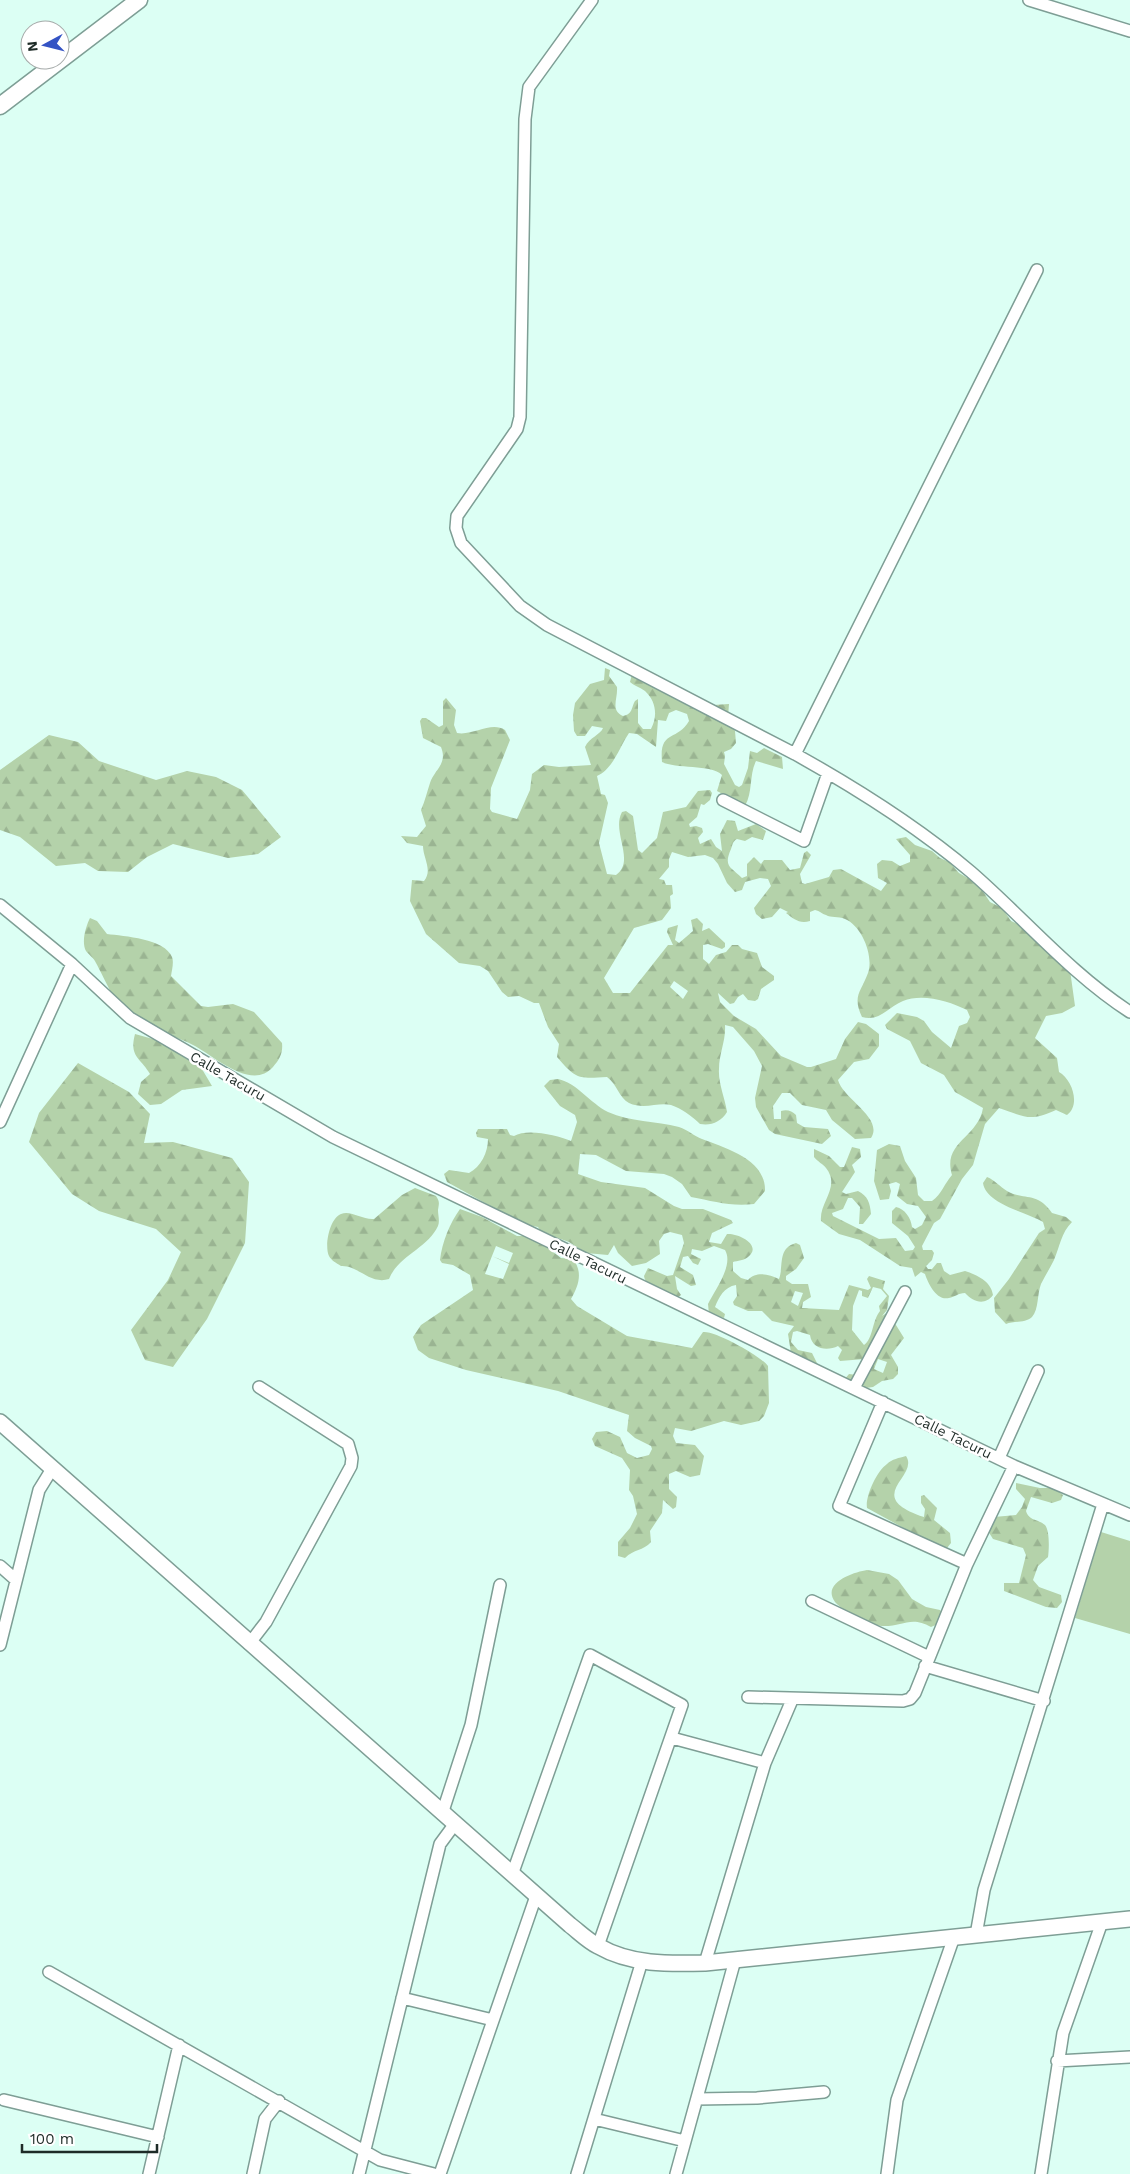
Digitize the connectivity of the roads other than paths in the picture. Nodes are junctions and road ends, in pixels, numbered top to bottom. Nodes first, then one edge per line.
1 (139, 0) edge
2 (592, 0) edge
3 (1029, 0) edge
4 (1130, 31) edge
5 (0, 106) edge
6 (1036, 270) dead end
7 (795, 754) junction
8 (828, 773) junction
9 (723, 800) dead end
10 (0, 905) edge
11 (72, 964) junction
12 (1130, 1012) edge
13 (0, 1122) edge
14 (905, 1292) dead end
15 (1038, 1371) dead end
16 (259, 1387) dead end
17 (854, 1388) junction
18 (883, 1402) junction
19 (0, 1422) edge
20 (999, 1458) junction
21 (1014, 1466) junction
22 (52, 1468) junction
23 (1103, 1504) junction
24 (1130, 1515) edge
25 (967, 1564) junction
26 (0, 1566) edge
27 (16, 1580) junction
28 (500, 1585) dead end
29 (812, 1601) dead end
30 (249, 1644) junction
31 (0, 1645) edge
32 (927, 1661) junction
33 (748, 1697) dead end
34 (792, 1700) junction
35 (1044, 1701) junction
36 (672, 1738) junction
37 (765, 1763) junction
38 (442, 1814) junction
39 (454, 1825) junction
40 (512, 1875) junction
41 (536, 1896) junction
42 (1130, 1919) edge
43 (1102, 1922) junction
44 (976, 1935) junction
45 (954, 1937) junction
46 (598, 1946) junction
47 (735, 1960) junction
48 (642, 1961) junction
49 (705, 1963) junction
50 (49, 1972) dead end
51 (402, 1998) junction
52 (493, 2020) junction
53 (180, 2045) junction
54 (1130, 2056) edge
55 (1057, 2061) junction
56 (824, 2092) dead end
57 (697, 2099) junction
58 (4, 2100) dead end
59 (279, 2101) junction
60 (594, 2119) junction
61 (158, 2137) junction
62 (685, 2141) junction
63 (365, 2150) junction
64 (149, 2174) edge
65 (253, 2174) edge
66 (359, 2174) edge
67 (434, 2174) edge
68 (440, 2174) edge
69 (577, 2174) edge
70 (676, 2174) edge
71 (887, 2174) edge
72 (1041, 2174) edge

1 - 5 highway
2 - 7 street
3 - 4 street
6 - 7 street
7 - 8 street
8 - 9 street
8 - 12 street
10 - 11 street, Calle Tacuru
11 - 13 street
11 - 17 street, Calle Tacuru
14 - 17 street
15 - 20 street
16 - 30 street
17 - 18 street, Calle Tacuru
18 - 20 street, Calle Tacuru
18 - 25 street
19 - 22 main road
20 - 21 street, Calle Tacuru
21 - 23 street, Calle Tacuru
21 - 25 street
22 - 27 street
22 - 30 main road
23 - 24 street, Calle Tacuru
23 - 35 street
25 - 32 street
26 - 27 street
27 - 31 street
28 - 38 street
29 - 32 street
30 - 38 main road
32 - 34 street
32 - 35 street
33 - 34 street
34 - 37 street
35 - 44 street
36 - 37 street
36 - 40 street
36 - 46 street
37 - 49 street
38 - 39 main road
39 - 40 main road
39 - 51 street
40 - 41 main road
41 - 46 main road
41 - 52 street
42 - 43 main road
43 - 44 main road
43 - 55 street
44 - 45 main road
45 - 47 main road
45 - 71 street
46 - 48 main road
47 - 49 main road
47 - 57 street
48 - 49 main road
48 - 60 street
50 - 53 street
51 - 52 street
51 - 63 street
52 - 68 street
53 - 59 street
53 - 61 street
54 - 55 street
55 - 72 street
56 - 57 street
57 - 62 street
58 - 61 street
59 - 63 street
59 - 65 street
60 - 62 street
60 - 69 street
61 - 64 street
62 - 70 street
63 - 66 street
63 - 67 street

